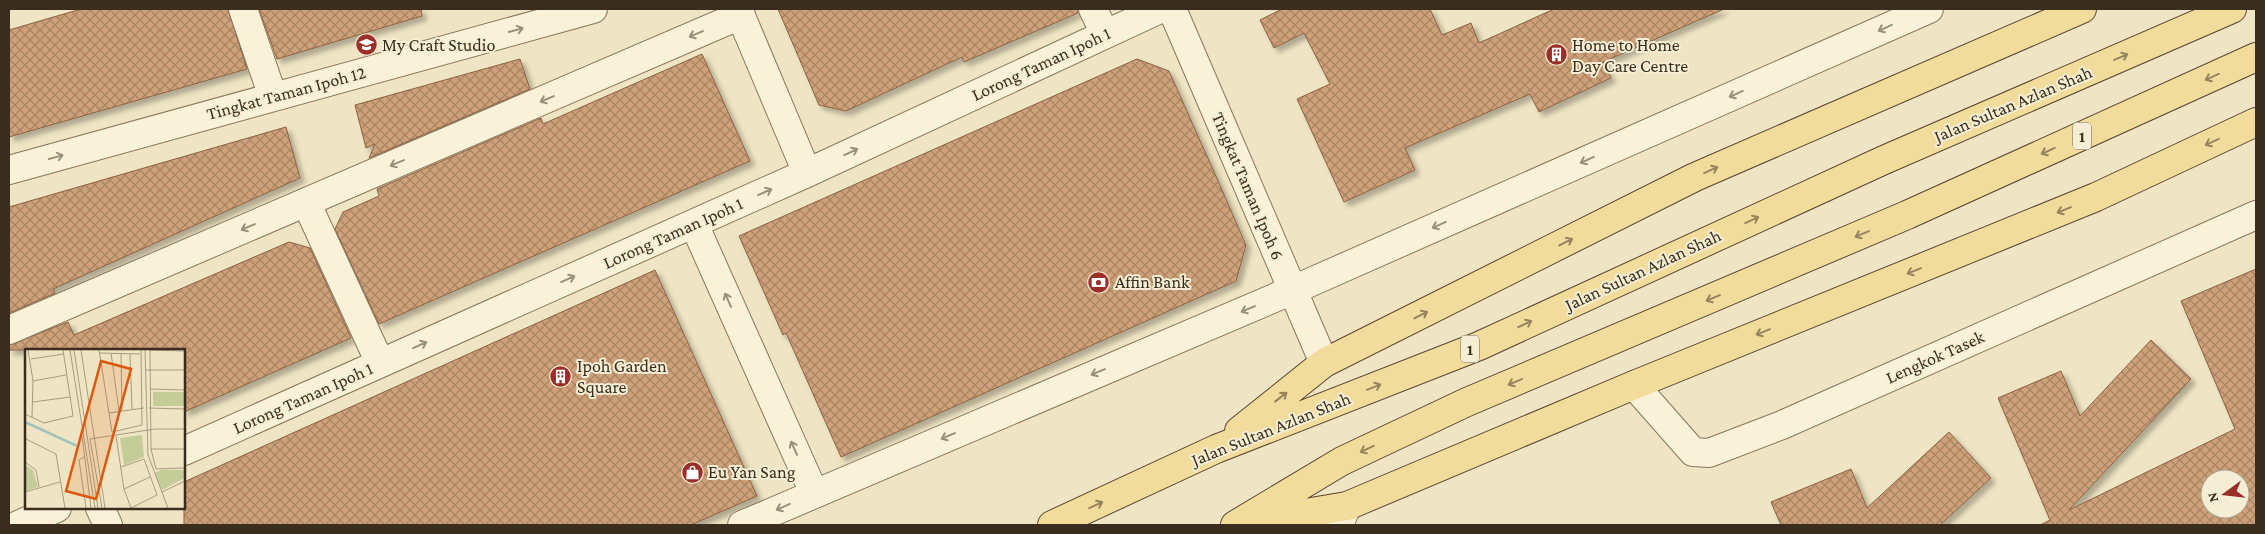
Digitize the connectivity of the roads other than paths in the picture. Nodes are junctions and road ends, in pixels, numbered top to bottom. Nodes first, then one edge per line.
1 (243, 9) edge
2 (593, 9) edge
3 (1093, 9) edge
4 (1160, 9) edge
5 (1172, 9) edge
6 (1929, 9) edge
7 (2082, 9) edge
8 (2232, 9) edge
9 (739, 12) edge
10 (1105, 34) junction
11 (2256, 57) edge
12 (273, 97) junction
13 (2256, 122) edge
14 (9, 170) edge
15 (807, 173) junction
16 (306, 202) junction
17 (2256, 215) edge
18 (694, 224) junction
19 (1292, 290) junction
20 (9, 330) edge
21 (380, 363) junction
22 (1324, 364) junction
23 (1634, 385) junction
24 (1216, 449) junction
25 (185, 451) edge
26 (814, 493) junction
27 (55, 509) edge
28 (100, 509) edge
29 (1343, 516) edge
30 (18, 525) edge
31 (108, 525) edge
32 (742, 525) edge
33 (1052, 525) edge
34 (1236, 525) edge

1 - 12 street
12 -> 2 street, Tingkat Taman Ipoh 12
3 - 10 street
4 - 10 street, Lorong Taman Ipoh 1
5 - 19 street, Tingkat Taman Ipoh 6
6 -> 19 street
22 -> 7 main road
24 -> 8 main road, Jalan Sultan Azlan Shah / 1
9 - 15 street
9 -> 16 street
15 -> 10 street, Lorong Taman Ipoh 1
11 -> 34 main road, 1
14 -> 12 street, Tingkat Taman Ipoh 12
13 -> 23 main road
18 -> 15 street, Lorong Taman Ipoh 1
16 -> 20 street
16 - 21 street
17 - 23 street, Lengkok Tasek
21 -> 18 street, Lorong Taman Ipoh 1
26 -> 18 street
19 - 22 street, Tingkat Taman Ipoh 6
19 -> 26 street
21 - 25 street, Lorong Taman Ipoh 1
24 -> 22 main road
23 - 29 main road
33 -> 24 main road, Jalan Sultan Azlan Shah / 1
26 -> 32 street
27 - 30 street
28 - 31 street
29 - 34 main road

